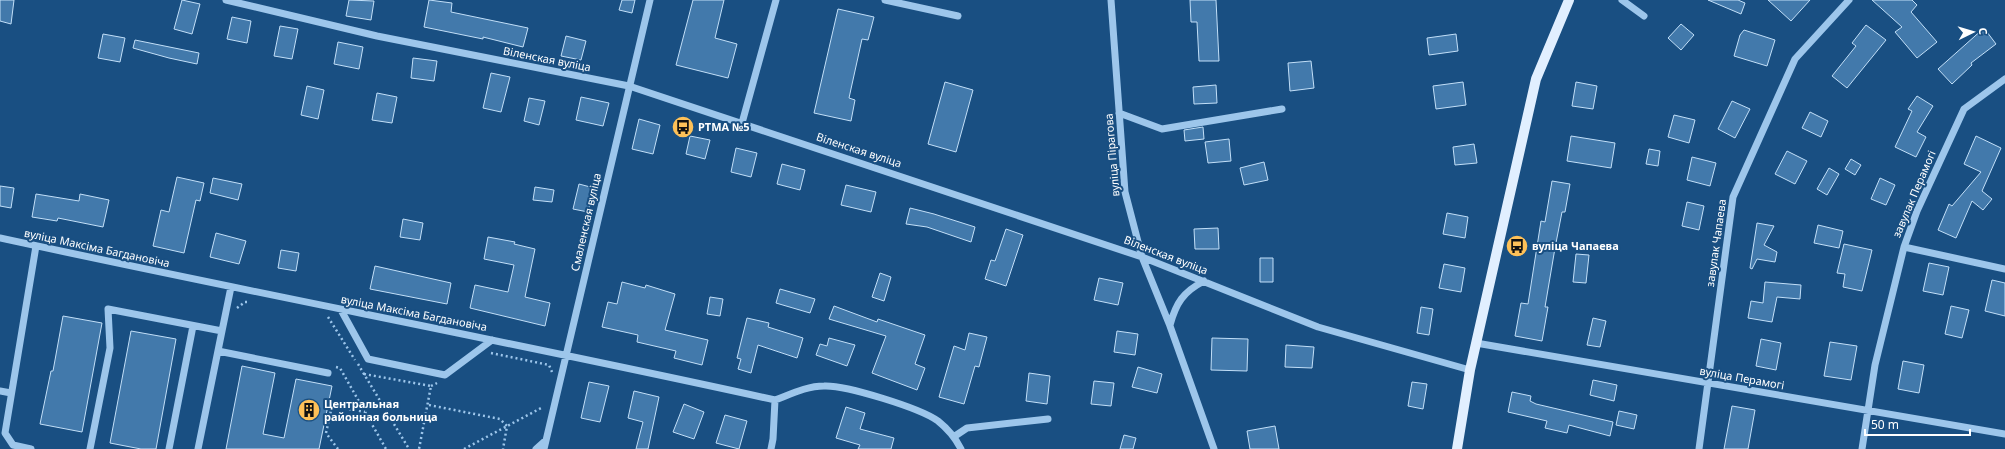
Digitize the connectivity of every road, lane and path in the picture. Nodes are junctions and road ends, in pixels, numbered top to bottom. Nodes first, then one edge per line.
1 (226, 0) edge
2 (650, 0) edge
3 (776, 0) edge
4 (885, 0) edge
5 (1111, 0) edge
6 (1569, 0) edge
7 (1622, 0) edge
8 (1849, 0) edge
9 (958, 16) dead end
10 (1644, 16) dead end
11 (2005, 78) edge
12 (629, 86) junction
13 (1282, 109) dead end
14 (1119, 113) junction
15 (742, 123) junction
16 (0, 238) edge
17 (36, 246) junction
18 (1904, 246) junction
19 (1142, 257) junction
20 (2005, 269) edge
21 (1204, 281) junction
22 (231, 287) junction
23 (341, 310) junction
24 (193, 326) junction
25 (1170, 326) junction
26 (222, 331) junction
27 (492, 340) junction
28 (1476, 343) junction
29 (218, 351) junction
30 (487, 352) dead end
31 (566, 354) junction
32 (1470, 370) junction
33 (328, 373) dead end
34 (363, 373) dead end
35 (553, 374) dead end
36 (444, 379) dead end
37 (1707, 383) junction
38 (431, 386) junction
39 (0, 391) edge
40 (11, 393) junction
41 (775, 400) junction
42 (428, 405) junction
43 (1868, 410) junction
44 (365, 412) dead end
45 (544, 412) dead end
46 (1048, 419) dead end
47 (507, 426) junction
48 (2005, 434) edge
49 (955, 436) junction
50 (546, 440) junction
51 (31, 449) edge
52 (90, 449) edge
53 (169, 449) edge
54 (198, 449) edge
55 (338, 449) edge
56 (419, 449) edge
57 (464, 449) edge
58 (503, 449) edge
59 (536, 449) edge
60 (544, 449) edge
61 (771, 449) edge
62 (961, 449) edge
63 (1214, 449) edge
64 (1458, 449) edge
65 (1699, 449) edge
66 (1862, 449) edge

1 - 12 street, Віленская вуліца
2 - 12 street, Смаленская вуліца
3 - 15 street
4 - 9 street
5 - 14 street, вуліца Пірагова
6 - 28 main road
7 - 10 street
8 - 37 street, завулак Чапаева
11 - 18 street, завулак Перамогі
12 - 15 street, Віленская вуліца
12 - 31 street, Смаленская вуліца
13 - 14 street
14 - 19 street, вуліца Пірагова
15 - 19 street, Віленская вуліца
16 - 17 street, вуліца Максіма Багдановіча
17 - 22 street, вуліца Максіма Багдановіча
17 - 40 street
18 - 20 street
18 - 43 street, завулак Перамогі
19 - 21 street, Віленская вуліца
19 - 25 street, вуліца Пірагова
21 - 25 street
21 - 32 street, Віленская вуліца
22 - 23 street, вуліца Максіма Багдановіча
22 - 26 street
23 - 27 street, вуліца Максіма Багдановіча
23 - 27 street
24 - 26 street
24 - 52 street
24 - 53 street
25 - 63 street, вуліца Пірагова
26 - 29 street
27 - 31 street, вуліца Максіма Багдановіча
28 - 32 main road
28 - 37 street, вуліца Перамогі
29 - 33 street
29 - 54 street
30 - 35 path
31 - 41 street, вуліца Максіма Багдановіча
31 - 50 street, Смаленская вуліца
32 - 64 main road
34 - 38 path
36 - 38 path
37 - 43 street, вуліца Перамогі
37 - 65 street, завулак Чапаева
38 - 42 path
39 - 40 street
40 - 51 street
41 - 49 street
41 - 61 street
42 - 47 path
42 - 56 path
43 - 48 street, вуліца Перамогі
43 - 66 street
44 - 55 path
45 - 47 path
46 - 49 street
47 - 57 path
47 - 58 path
49 - 62 street
50 - 59 street
50 - 60 street, Смаленская вуліца

